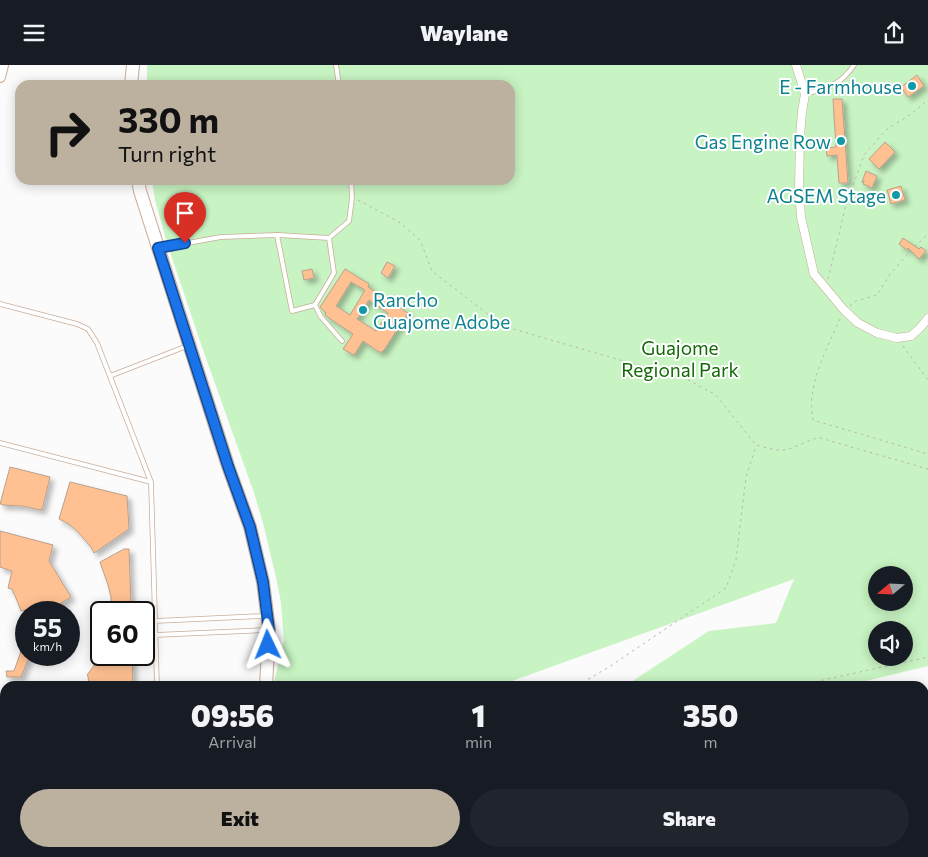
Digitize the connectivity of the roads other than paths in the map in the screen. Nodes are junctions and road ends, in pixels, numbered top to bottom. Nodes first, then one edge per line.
1 (3, 65) edge
2 (133, 65) edge
3 (336, 65) edge
4 (796, 65) edge
5 (854, 65) edge
6 (0, 77) edge
7 (132, 80) edge
8 (338, 80) edge
9 (805, 94) junction
10 (139, 185) edge
11 (351, 185) edge
12 (277, 235) junction
13 (329, 238) junction
14 (158, 248) junction
15 (0, 305) edge
16 (315, 305) junction
17 (928, 318) edge
18 (342, 341) dead end
19 (189, 345) junction
20 (110, 376) junction
21 (0, 443) edge
22 (151, 482) junction
23 (154, 601) edge
24 (266, 615) junction
25 (155, 621) edge
26 (269, 630) junction
27 (155, 635) joint
28 (157, 681) edge
29 (266, 681) edge

1 - 6 street
2 - 7 main road
3 - 8 lane
4 - 9 street
5 - 9 lane
9 - 17 street
10 - 14 main road
11 - 13 lane
12 - 13 lane
12 - 14 lane
12 - 16 lane
13 - 16 lane
14 - 19 main road
15 - 20 lane
16 - 18 lane
19 - 20 lane
19 - 24 main road
20 - 22 lane
21 - 22 lane
22 - 23 lane
24 - 25 lane
24 - 26 main road
26 - 27 lane
26 - 29 main road
27 - 28 lane

